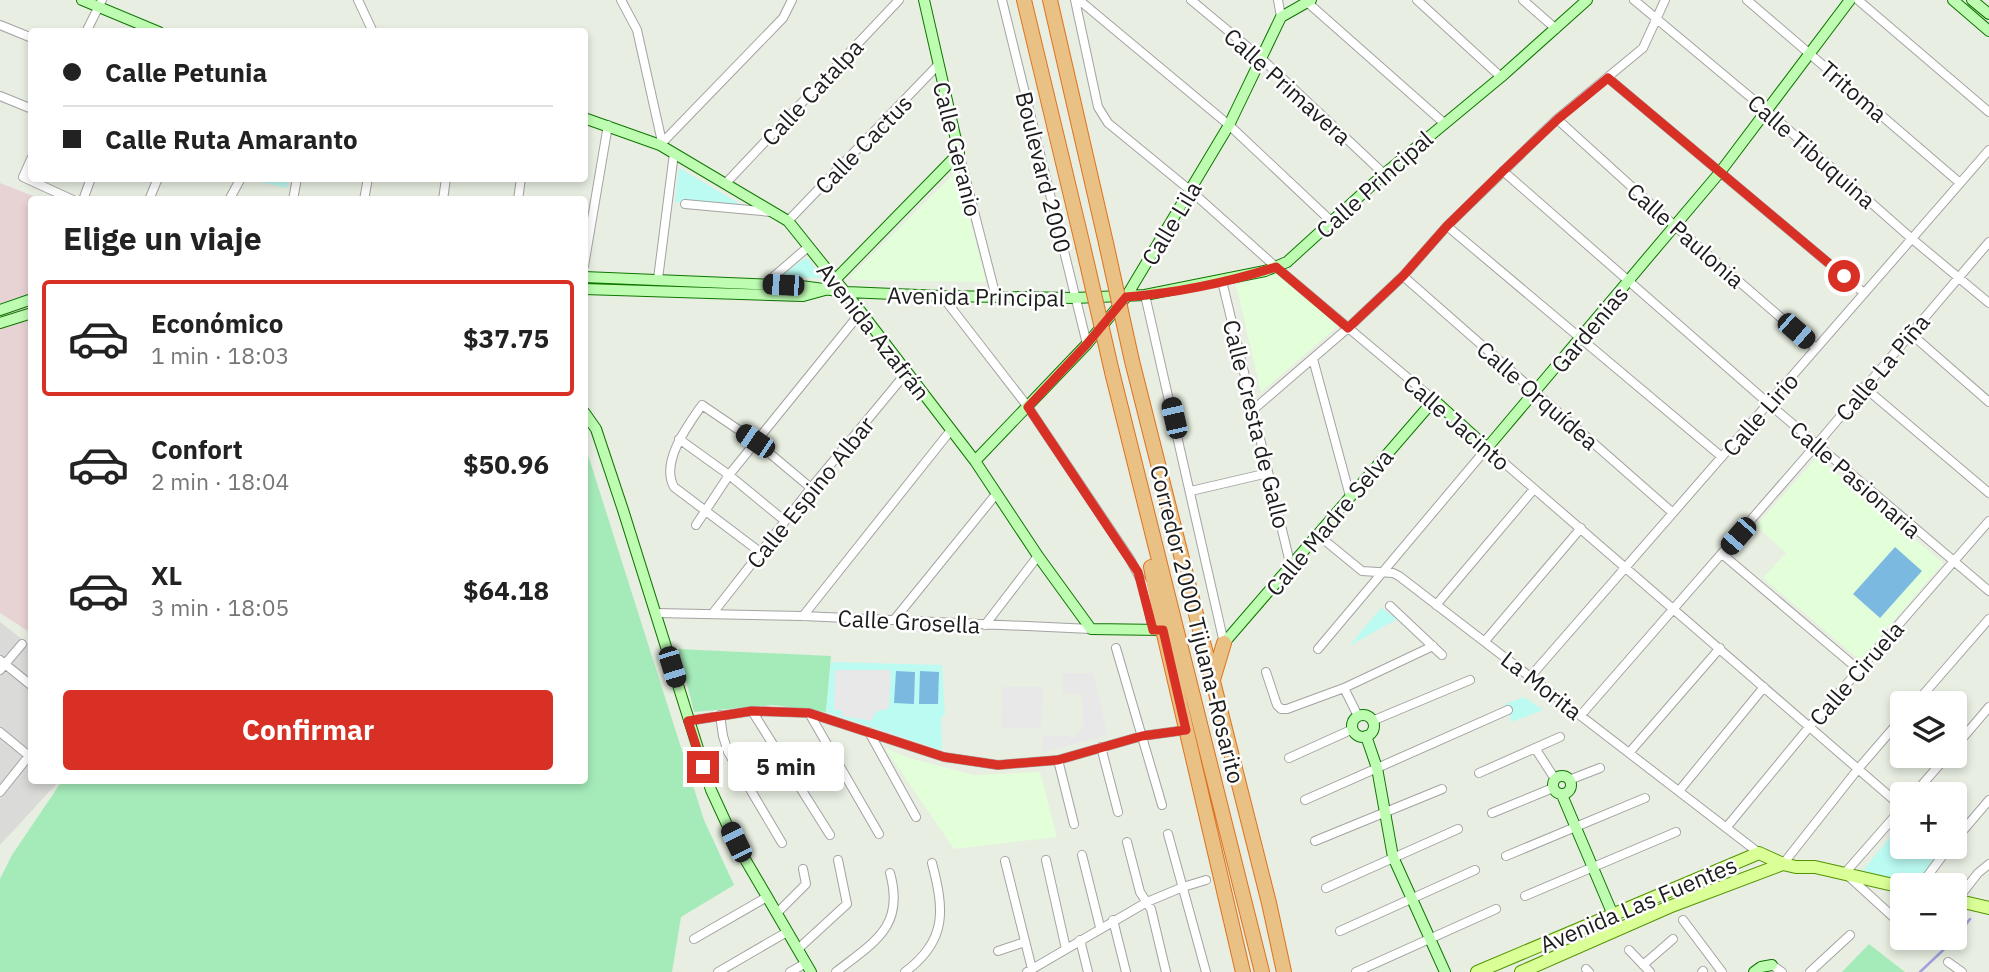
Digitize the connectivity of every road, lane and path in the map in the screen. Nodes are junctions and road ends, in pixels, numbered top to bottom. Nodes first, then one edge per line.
1 (82, 0) edge
2 (358, 0) edge
3 (621, 0) edge
4 (792, 0) edge
5 (899, 0) edge
6 (924, 0) edge
7 (1002, 0) edge
8 (1024, 0) edge
9 (1050, 0) edge
10 (1077, 0) edge
11 (1191, 0) edge
12 (1278, 0) edge
13 (1417, 0) edge
14 (1523, 0) edge
15 (1587, 0) edge
16 (1634, 0) edge
17 (1665, 0) edge
18 (1747, 0) edge
19 (1850, 0) edge
20 (1858, 0) edge
21 (1954, 0) edge
22 (1972, 0) edge
23 (1309, 1) edge
24 (101, 4) edge
25 (1989, 14) edge
26 (1281, 17) junction
27 (1657, 20) junction
28 (0, 25) edge
29 (88, 28) edge
30 (148, 28) edge
31 (371, 28) edge
32 (1556, 29) junction
33 (1989, 31) edge
34 (28, 36) edge
35 (1810, 53) junction
36 (1262, 59) junction
37 (937, 66) junction
38 (1501, 77) junction
39 (1608, 78) junction
40 (0, 96) edge
41 (28, 107) edge
42 (1767, 111) junction
43 (1989, 112) edge
44 (588, 118) edge
45 (1558, 119) junction
46 (1444, 123) junction
47 (608, 125) junction
48 (1229, 125) junction
49 (661, 144) junction
50 (1989, 150) edge
51 (674, 153) junction
52 (958, 153) junction
53 (28, 165) edge
54 (1503, 171) junction
55 (1721, 171) junction
56 (1384, 174) junction
57 (28, 179) edge
58 (34, 182) edge
59 (726, 183) junction
60 (1960, 183) junction
61 (1191, 191) junction
62 (64, 196) edge
63 (685, 204) dead end
64 (774, 212) junction
65 (788, 221) junction
66 (1332, 222) junction
67 (1447, 226) junction
68 (1676, 227) junction
69 (1911, 238) junction
70 (588, 242) edge
71 (1989, 242) edge
72 (808, 247) junction
73 (1276, 267) junction
74 (1403, 276) junction
75 (588, 277) edge
76 (1958, 278) junction
77 (658, 279) junction
78 (837, 280) junction
79 (1222, 281) junction
80 (1629, 283) junction
81 (765, 284) junction
82 (588, 289) edge
83 (825, 290) junction
84 (846, 292) junction
85 (1864, 293) junction
86 (1145, 295) junction
87 (942, 296) junction
88 (996, 297) junction
89 (1126, 297) junction
90 (1074, 298) junction
91 (28, 300) edge
92 (1989, 303) edge
93 (0, 310) edge
94 (862, 312) junction
95 (28, 314) edge
96 (0, 323) edge
97 (1348, 328) junction
98 (1910, 333) junction
99 (1581, 338) junction
100 (1087, 344) junction
101 (1816, 348) junction
102 (1313, 359) junction
103 (907, 372) junction
104 (1864, 387) junction
105 (1535, 393) junction
106 (1434, 400) junction
107 (1989, 402) edge
108 (1768, 403) junction
109 (1028, 407) junction
110 (1254, 409) junction
111 (588, 418) edge
112 (951, 430) junction
113 (679, 439) junction
114 (755, 441) junction
115 (1817, 444) junction
116 (1487, 448) junction
117 (1722, 457) junction
118 (975, 461) junction
119 (1268, 473) junction
120 (729, 475) junction
121 (811, 488) junction
122 (1534, 489) junction
123 (1191, 491) junction
124 (997, 493) junction
125 (1989, 493) edge
126 (1350, 496) junction
127 (706, 509) junction
128 (1145, 510) junction
129 (1673, 513) junction
130 (1989, 521) edge
131 (785, 522) junction
132 (696, 525) dead end
133 (1581, 528) junction
134 (1318, 535) junction
135 (761, 552) junction
136 (1722, 554) junction
137 (1038, 556) junction
138 (1953, 563) junction
139 (1626, 566) junction
140 (1292, 567) junction
141 (1382, 573) junction
142 (1989, 592) edge
143 (1436, 605) junction
144 (1390, 606) dead end
145 (1674, 609) junction
146 (656, 613) junction
147 (713, 613) junction
148 (803, 616) junction
149 (1989, 619) edge
150 (894, 620) junction
151 (985, 625) junction
152 (1091, 629) junction
153 (1158, 630) junction
154 (1485, 641) junction
155 (1224, 643) junction
156 (22, 644) dead end
157 (1433, 646) junction
158 (1116, 648) dead end
159 (1720, 648) junction
160 (1318, 649) dead end
161 (1442, 655) dead end
162 (2, 664) edge
163 (1859, 670) junction
164 (1266, 672) dead end
165 (1530, 677) junction
166 (1470, 680) dead end
167 (28, 683) edge
168 (1212, 684) junction
169 (1764, 687) junction
170 (1344, 688) junction
171 (1926, 691) edge
172 (1989, 707) edge
173 (1508, 710) dead end
174 (752, 711) junction
175 (809, 713) junction
176 (720, 715) junction
177 (1581, 715) junction
178 (1358, 716) junction
179 (688, 721) junction
180 (1372, 721) junction
181 (1810, 726) junction
182 (1353, 729) junction
183 (1186, 730) junction
184 (0, 732) edge
185 (869, 732) junction
186 (1890, 732) edge
187 (1967, 733) edge
188 (1142, 736) junction
189 (1366, 736) junction
190 (1560, 737) dead end
191 (1101, 747) junction
192 (1535, 747) junction
193 (28, 753) edge
194 (1629, 753) junction
195 (28, 757) edge
196 (1289, 758) dead end
197 (1058, 760) junction
198 (1377, 768) junction
199 (1600, 768) dead end
200 (1937, 768) edge
201 (1858, 769) junction
202 (1479, 773) dead end
203 (1569, 780) joint
204 (1924, 782) edge
205 (1557, 787) junction
206 (1442, 789) dead end
207 (0, 792) edge
208 (1679, 792) junction
209 (1890, 797) edge
210 (1645, 798) dead end
211 (1305, 800) dead end
212 (1989, 800) edge
213 (1162, 805) dead end
214 (1118, 812) dead end
215 (1386, 812) junction
216 (1492, 813) dead end
217 (916, 817) dead end
218 (1890, 822) edge
219 (1074, 824) dead end
220 (1967, 826) edge
221 (1576, 827) junction
222 (1726, 828) junction
223 (1458, 829) dead end
224 (1676, 832) dead end
225 (879, 834) dead end
226 (1168, 834) dead end
227 (830, 835) dead end
228 (1315, 841) dead end
229 (1127, 842) dead end
230 (782, 843) dead end
231 (1759, 853) junction
232 (1082, 855) dead end
233 (1506, 856) dead end
234 (1393, 857) junction
235 (838, 860) dead end
236 (1046, 860) dead end
237 (1005, 861) dead end
238 (932, 863) dead end
239 (1783, 864) junction
240 (1989, 864) edge
241 (1237, 867) junction
242 (803, 869) dead end
243 (1593, 869) junction
244 (1475, 870) dead end
245 (890, 873) dead end
246 (1845, 873) junction
247 (1206, 880) dead end
248 (1890, 884) edge
249 (1967, 886) edge
250 (1182, 887) junction
251 (1326, 888) dead end
252 (1266, 893) junction
253 (1525, 896) dead end
254 (767, 897) junction
255 (1410, 899) junction
256 (1147, 902) junction
257 (1967, 903) edge
258 (1989, 908) edge
259 (1496, 909) dead end
260 (777, 913) junction
261 (1890, 914) edge
262 (1613, 915) junction
263 (1113, 920) junction
264 (1683, 920) dead end
265 (1100, 927) junction
266 (1619, 929) junction
267 (1340, 931) dead end
268 (788, 932) junction
269 (1850, 935) dead end
270 (694, 939) dead end
271 (1429, 939) junction
272 (1673, 939) dead end
273 (1080, 940) junction
274 (1025, 942) junction
275 (798, 949) junction
276 (1066, 949) junction
277 (1629, 950) dead end
278 (999, 951) dead end
279 (1948, 962) dead end
280 (1772, 965) joint
281 (808, 967) edge
282 (1493, 968) edge
283 (1646, 968) edge
284 (1030, 971) edge
285 (718, 972) edge
286 (790, 972) edge
287 (836, 972) edge
288 (905, 972) edge
289 (1088, 972) edge
290 (1126, 972) edge
291 (1166, 972) edge
292 (1206, 972) edge
293 (1245, 972) edge
294 (1262, 972) edge
295 (1284, 972) edge
296 (1293, 972) edge
297 (1356, 972) edge
298 (1444, 972) edge
299 (1477, 972) edge
300 (1521, 972) edge
301 (1723, 972) edge
302 (1754, 972) edge
303 (1782, 972) edge
304 (1810, 972) edge
305 (1962, 972) edge

1 - 24 street
2 - 31 street
3 - 49 street
4 - 49 street
5 - 59 street, Calle Catalpa
6 - 37 street, Calle Geranio
7 - 90 street, Boulevard 2000
8 - 128 highway, Corredor 2000 Tijuana-Rosarito, bridge
9 - 168 highway, Corredor 2000 Tijuana-Rosarito, bridge
10 - 48 street
10 - 61 street, Calle Jacinto
11 - 36 street, Calle Primavera
12 - 26 street
13 - 38 street
14 - 32 street
15 - 32 street, Calle Principal
16 - 27 street, Calle Tibuquina
17 - 27 street
18 - 35 street, Tritoma
19 - 35 street, Gardenias
20 - 43 street
21 - 33 street
22 - 25 street
23 - 26 street
23 - 46 street
24 - 29 street
24 - 30 street
26 - 36 street, Calle Lila
27 - 39 street
27 - 42 street, Calle Tibuquina
28 - 34 street
32 - 38 street, Calle Principal
35 - 42 street, Gardenias
35 - 60 street, Tritoma
36 - 48 street, Calle Lila
36 - 56 street, Calle Primavera
37 - 52 street, Calle Geranio
37 - 65 street, Calle Cactus
38 - 46 street, Calle Principal
39 - 45 street
39 - 55 street
40 - 41 street
42 - 55 street, Gardenias
42 - 69 street, Calle Tibuquina
44 - 47 street, Avenida Azafrán
45 - 54 street
45 - 68 street, Calle Paulonia
46 - 56 street, Calle Principal
47 - 49 street, Avenida Azafrán
47 - 70 street
48 - 61 street, Calle Lila
48 - 66 street
49 - 51 street, Avenida Azafrán
50 - 60 street, Calle Lirio
51 - 59 street, Avenida Azafrán
51 - 77 street
52 - 78 street
52 - 88 street, Calle Geranio
53 - 57 street
54 - 67 street
54 - 80 street, Calle Pasionaria
55 - 68 street, Gardenias
55 - 85 street
56 - 66 street, Calle Principal
58 - 62 street
59 - 64 street, Avenida Azafrán
60 - 69 street, Calle Lirio
61 - 73 street, Calle Jacinto
61 - 89 street, Calle Lila
63 - 64 street
64 - 65 street, Avenida Azafrán
65 - 72 street, Avenida Azafrán
66 - 73 street, Calle Principal
67 - 74 street
67 - 99 street
68 - 80 street, Gardenias
68 - 101 street, Calle Paulonia
69 - 76 street, Calle Tibuquina
69 - 85 street, Calle Lirio
71 - 76 street, Calle La Piña
72 - 78 street, Avenida Azafrán
72 - 81 street
73 - 79 street, Calle Principal
73 - 97 street, Calle Jacinto
74 - 97 street
74 - 105 street, Calle Orquídea
75 - 77 street, Avenida Principal
76 - 92 street, Calle Tibuquina
76 - 98 street, Calle La Piña
77 - 81 street, Avenida Principal
78 - 83 street
78 - 84 street, Avenida Azafrán
79 - 86 street, Calle Principal
79 - 110 street, Calle Cresta de Gallo
80 - 99 street, Gardenias
80 - 108 street, Calle Pasionaria
81 - 83 street, Avenida Principal
82 - 83 street, Avenida Principal
83 - 84 street, Avenida Principal
84 - 87 street, Avenida Principal
84 - 94 street, Avenida Azafrán
85 - 101 street, Calle Lirio
86 - 89 street, Calle Principal
86 - 123 street
87 - 88 street, Avenida Principal
87 - 109 street
88 - 90 street, Avenida Principal
89 - 90 street, Avenida Principal
89 - 100 street, Calle Lila
90 - 100 street, Boulevard 2000
91 - 93 street
94 - 103 street, Avenida Azafrán
94 - 114 street
95 - 96 street
97 - 102 street
97 - 106 street, Calle Jacinto
98 - 104 street, Calle La Piña
98 - 107 street
99 - 105 street, Gardenias
99 - 117 street
100 - 109 street, Calle Lila
101 - 108 street, Calle Lirio
102 - 110 street
102 - 126 street
103 - 112 street, Avenida Azafrán
103 - 121 street, Calle Espino Albar
104 - 115 street, Calle La Piña
104 - 125 street
105 - 116 street, Gardenias
105 - 129 street, Calle Orquídea
106 - 116 street, Calle Jacinto
106 - 126 street, Calle Madre Selva
108 - 115 street, Calle Pasionaria
108 - 117 street, Calle Lirio
109 - 118 street, Calle Lila
109 - 153 street
110 - 119 street, Calle Cresta de Gallo
111 - 146 street
112 - 118 street, Avenida Azafrán
112 - 148 street
113 - 114 street
113 - 120 street
113 - 127 street
114 - 120 street
114 - 121 street
115 - 136 street, Calle La Piña
115 - 138 street, Calle Pasionaria
116 - 122 street, Calle Jacinto
116 - 141 street, Gardenias
117 - 129 street, Calle Lirio
118 - 124 street, Avenida Azafrán
119 - 123 street
119 - 140 street, Calle Cresta de Gallo
120 - 127 street
120 - 131 street
121 - 131 street, Calle Espino Albar
122 - 133 street, Calle Jacinto
122 - 143 street
123 - 155 street
124 - 137 street, Avenida Azafrán
124 - 150 street
126 - 134 street, Calle Madre Selva
127 - 132 street
127 - 135 street
128 - 153 highway
128 - 241 highway, Corredor 2000 Tijuana-Rosarito
129 - 139 street, Calle Lirio
130 - 138 street, Calle Ciruela
131 - 135 street, Calle Espino Albar
133 - 139 street, Calle Jacinto
133 - 154 street
134 - 140 street, Calle Madre Selva
134 - 141 street, La Morita
135 - 147 street, Calle Espino Albar
136 - 145 street, Calle La Piña
136 - 163 street
137 - 151 street
137 - 152 street, Avenida Azafrán
138 - 142 street, Calle Pasionaria
138 - 163 street, Calle Ciruela
139 - 145 street, Calle Jacinto
139 - 165 street, Calle Lirio
140 - 155 street, Calle Madre Selva
141 - 143 street, La Morita
141 - 160 street, Gardenias
143 - 154 street, La Morita
144 - 157 street
145 - 159 street, Calle Jacinto
145 - 177 street, Calle La Piña
146 - 147 street, Calle Grosella
146 - 179 street
147 - 148 street, Calle Grosella
148 - 150 street, Calle Grosella
149 - 171 street
150 - 151 street, Calle Grosella
151 - 152 street, Calle Grosella
152 - 153 street, Calle Grosella
153 - 183 highway
154 - 165 street, La Morita
155 - 168 highway
156 - 162 street
157 - 161 street
157 - 170 street
158 - 188 street
159 - 169 street, Calle Jacinto
159 - 194 street
162 - 167 street
163 - 181 street, Calle Ciruela
164 - 170 street
165 - 177 street, La Morita
166 - 180 street
168 - 252 highway, Corredor 2000 Tijuana-Rosarito
169 - 181 street, Calle Jacinto
169 - 208 street
170 - 178 street
172 - 187 street
173 - 198 street
174 - 175 street
174 - 176 street
174 - 227 street
175 - 185 street
175 - 225 street
176 - 179 street
176 - 230 street
177 - 194 street, La Morita
178 - 180 street
178 - 182 street
179 - 254 street
180 - 189 street
181 - 201 street, Calle Jacinto
181 - 222 street, Calle Ciruela
182 - 189 street
182 - 196 street
183 - 188 street
183 - 293 highway
184 - 193 street
185 - 197 street
185 - 217 street
186 - 201 street
188 - 191 street
188 - 213 street
189 - 198 street
190 - 192 street
191 - 197 street
191 - 214 street
192 - 202 street
192 - 205 street
194 - 208 street, La Morita
195 - 207 street
197 - 219 street
198 - 211 street
198 - 215 street
199 - 203 street
200 - 204 street
201 - 209 street, Calle Jacinto
201 - 239 street
203 - 205 street
205 - 216 street
205 - 221 street
206 - 215 street
208 - 222 street, La Morita
210 - 221 street
212 - 220 street
215 - 228 street
215 - 234 street
218 - 246 street
221 - 233 street
221 - 243 street
222 - 231 street, La Morita
223 - 234 street
224 - 243 street
226 - 250 street
229 - 256 street
231 - 239 main road
231 - 262 main road, Avenida Las Fuentes
232 - 265 street
234 - 251 street
234 - 255 street
235 - 275 street
236 - 276 street
237 - 274 street
238 - 288 street
239 - 246 main road
239 - 266 main road, Avenida Las Fuentes
240 - 249 street
241 - 293 highway
241 - 294 highway, Corredor 2000 Tijuana-Rosarito
242 - 260 street
243 - 253 street
243 - 262 street
244 - 255 street
245 - 287 street
246 - 248 main road
246 - 261 street
247 - 250 street
250 - 256 street
250 - 292 street
252 - 295 highway, Corredor 2000 Tijuana-Rosarito
252 - 296 highway
254 - 260 street
254 - 270 street
255 - 267 street
255 - 271 street
256 - 263 street
256 - 291 street
257 - 258 main road
259 - 271 street
260 - 268 street
262 - 266 street
262 - 282 main road, Avenida Las Fuentes
263 - 265 street
263 - 290 street
264 - 301 street
265 - 273 street
266 - 300 main road, Avenida Las Fuentes
268 - 275 street
268 - 285 street
269 - 304 street
271 - 297 street
271 - 298 street
272 - 283 street
273 - 276 street
273 - 289 street
274 - 278 street
274 - 284 street
275 - 281 street
276 - 284 street
277 - 283 street
279 - 305 street
280 - 302 street
280 - 303 street
281 - 286 street
282 - 299 main road, Avenida Las Fuentes

